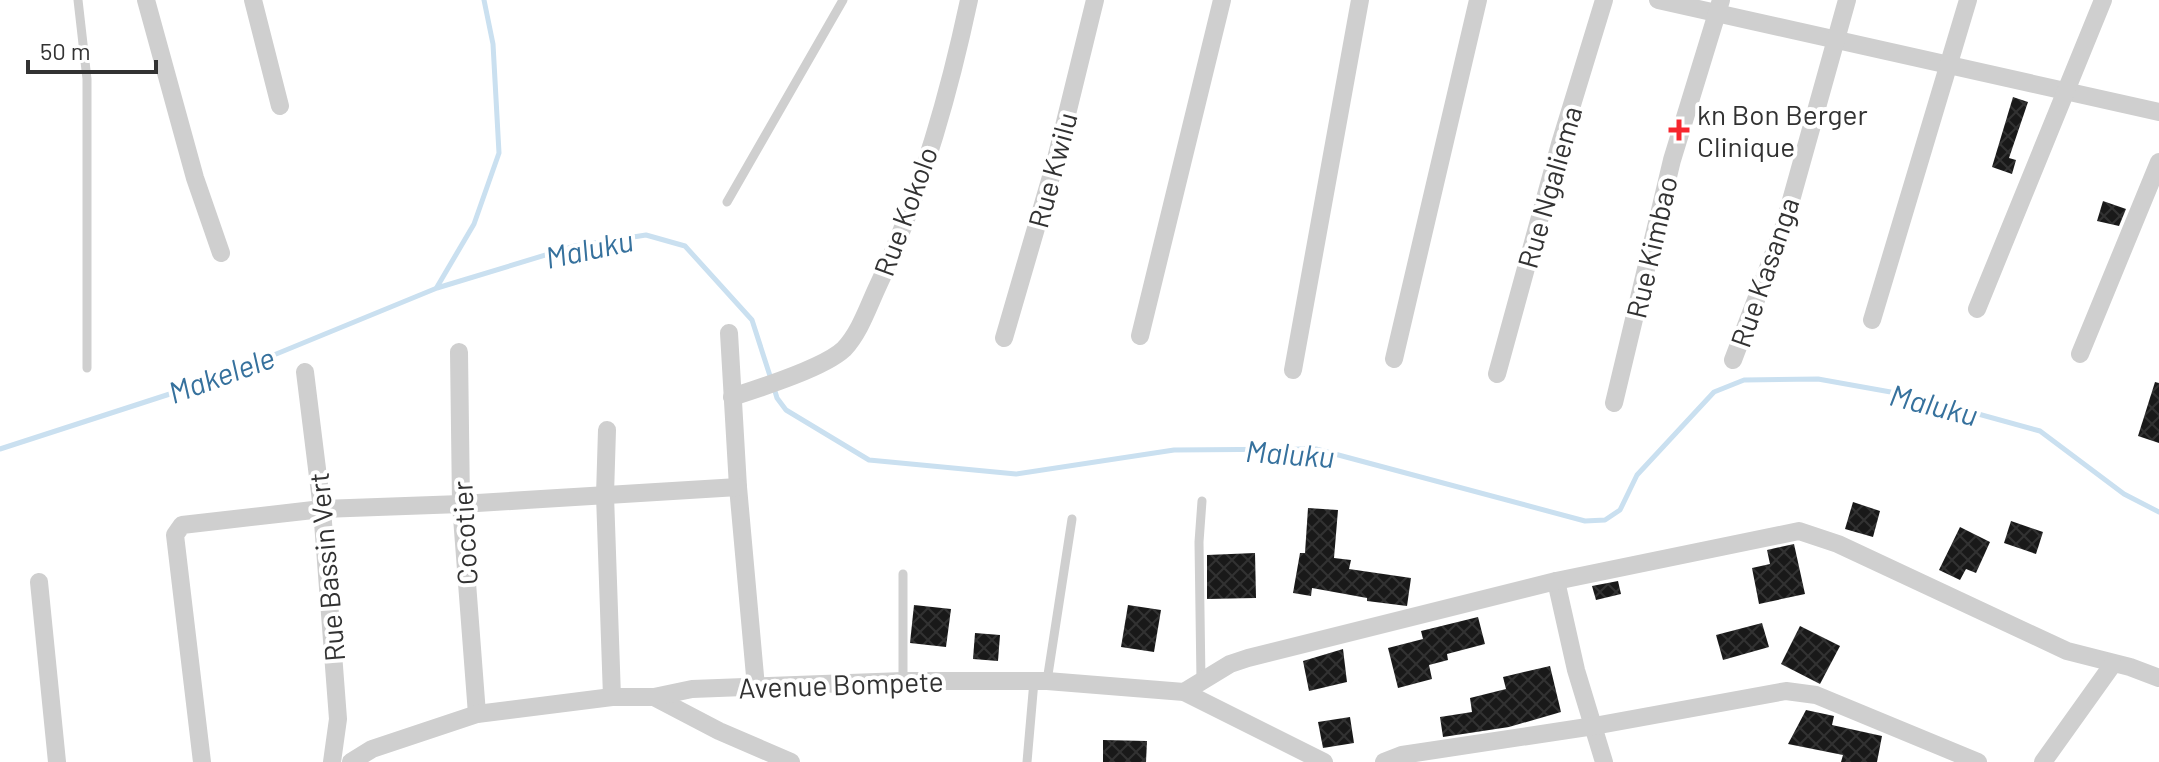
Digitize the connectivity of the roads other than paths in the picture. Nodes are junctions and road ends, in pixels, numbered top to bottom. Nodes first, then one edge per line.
1 (78, 0) edge
2 (146, 0) edge
3 (253, 0) edge
4 (843, 0) edge
5 (969, 0) edge
6 (1095, 0) edge
7 (1222, 0) edge
8 (1360, 0) edge
9 (1478, 0) edge
10 (1604, 0) edge
11 (1658, 0) edge
12 (1847, 0) edge
13 (1968, 0) edge
14 (2103, 0) edge
15 (1719, 7) edge
16 (1835, 40) junction
17 (1949, 67) junction
18 (2066, 92) junction
19 (280, 106) dead end
20 (2159, 112) edge
21 (2159, 162) edge
22 (727, 202) dead end
23 (221, 253) dead end
24 (1977, 309) dead end
25 (1872, 320) dead end
26 (729, 333) dead end
27 (1140, 336) dead end
28 (1004, 338) dead end
29 (459, 352) dead end
30 (2080, 354) dead end
31 (1394, 359) dead end
32 (1733, 360) dead end
33 (87, 368) dead end
34 (1293, 370) dead end
35 (305, 372) dead end
36 (1497, 374) dead end
37 (732, 397) junction
38 (1614, 403) dead end
39 (607, 430) dead end
40 (738, 487) junction
41 (605, 495) junction
42 (1202, 501) dead end
43 (461, 504) junction
44 (322, 509) junction
45 (1072, 519) dead end
46 (903, 574) dead end
47 (1556, 581) junction
48 (39, 582) dead end
49 (2113, 664) junction
50 (2159, 678) edge
51 (903, 681) junction
52 (1040, 681) junction
53 (1201, 681) junction
54 (756, 687) junction
55 (1184, 692) junction
56 (612, 697) junction
57 (654, 697) junction
58 (477, 714) junction
59 (1594, 726) junction
60 (1315, 760) edge
61 (57, 762) edge
62 (202, 762) edge
63 (332, 762) edge
64 (351, 762) edge
65 (791, 762) edge
66 (1027, 762) edge
67 (1384, 762) edge
68 (1604, 762) edge
69 (1978, 762) edge
70 (2043, 762) edge

1 - 33 lane
2 - 23 street
3 - 19 street
4 - 22 lane
5 - 37 street, Rue Kokolo
6 - 28 street, Rue Kwilu
7 - 27 street
8 - 34 street
9 - 31 street
10 - 36 street, Rue Ngaliema
11 - 15 street
12 - 16 street, Rue Kasanga
13 - 17 street
14 - 18 street
15 - 16 street
15 - 38 street, Rue Kimbao
16 - 17 street
16 - 32 street, Rue Kasanga
17 - 18 street
17 - 25 street
18 - 20 street
18 - 24 street
21 - 30 street
26 - 37 street
29 - 43 street, Cocotier
35 - 44 street, Rue Bassin Vert
37 - 40 street
39 - 41 street
40 - 41 street
40 - 54 street
41 - 43 street
41 - 56 street
42 - 53 lane
43 - 44 street
43 - 58 street, Cocotier
44 - 62 street
44 - 63 street, Rue Bassin Vert
45 - 52 lane
46 - 51 lane
47 - 49 street
47 - 53 street
47 - 59 street
48 - 61 street
49 - 50 street
49 - 70 street
51 - 52 street, Avenue Bompete
51 - 54 street, Avenue Bompete
52 - 55 street, Avenue Bompete
52 - 66 lane
53 - 55 street
54 - 57 street, Avenue Bompete
55 - 60 street, Avenue Bompete
56 - 57 street, Avenue Bompete
56 - 58 street, Avenue Bompete
57 - 65 street
58 - 64 street, Avenue Bompete
59 - 67 street
59 - 68 street
59 - 69 street

